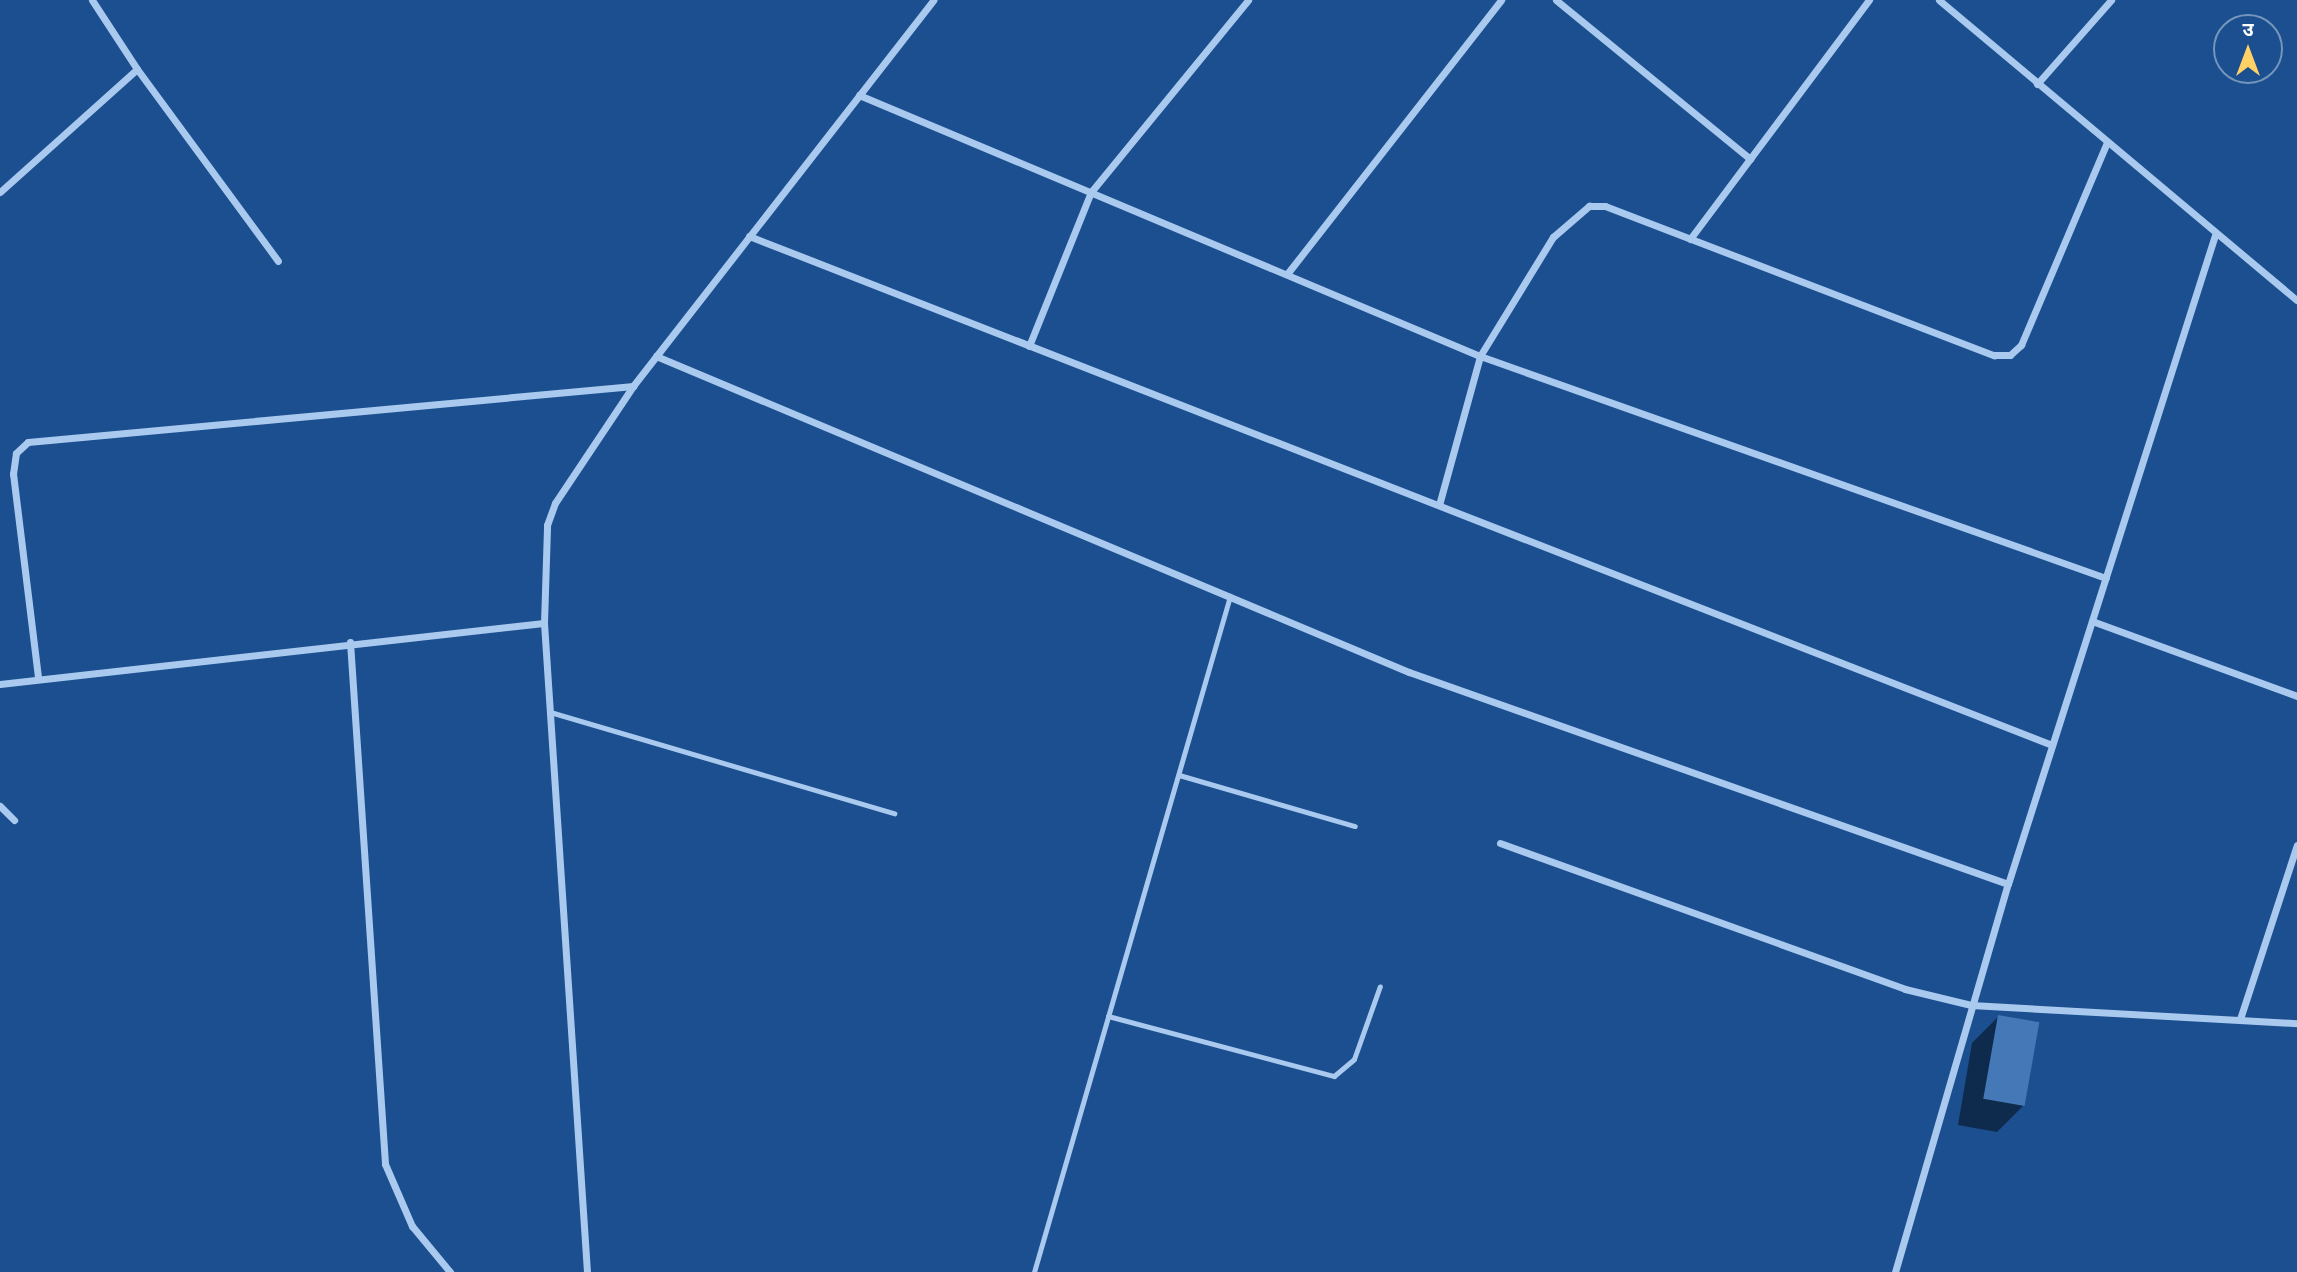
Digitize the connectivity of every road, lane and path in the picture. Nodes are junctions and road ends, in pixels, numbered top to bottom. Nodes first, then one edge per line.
1 (92, 0) edge
2 (933, 0) edge
3 (1248, 0) edge
4 (1501, 0) edge
5 (1556, 0) edge
6 (1869, 0) edge
7 (1939, 0) edge
8 (2111, 0) edge
9 (137, 69) junction
10 (2038, 84) junction
11 (859, 94) junction
12 (2106, 142) junction
13 (1750, 159) junction
14 (0, 192) edge
15 (1091, 192) junction
16 (2215, 235) junction
17 (749, 236) junction
18 (1690, 239) junction
19 (278, 261) dead end
20 (1287, 274) junction
21 (2297, 300) edge
22 (1029, 346) junction
23 (656, 356) junction
24 (1480, 356) junction
25 (633, 386) junction
26 (1439, 506) junction
27 (2106, 578) junction
28 (1230, 596) junction
29 (2092, 621) junction
30 (544, 623) junction
31 (350, 642) junction
32 (38, 677) junction
33 (0, 684) edge
34 (2297, 696) edge
35 (550, 712) junction
36 (2052, 745) junction
37 (1179, 775) junction
38 (0, 806) edge
39 (894, 813) dead end
40 (14, 820) dead end
41 (1355, 826) dead end
42 (1500, 843) dead end
43 (2297, 845) edge
44 (2008, 884) junction
45 (1380, 986) dead end
46 (1971, 1005) junction
47 (1108, 1016) junction
48 (2241, 1019) junction
49 (2297, 1023) edge
50 (450, 1272) edge
51 (588, 1272) edge
52 (1034, 1272) edge
53 (1895, 1272) edge

1 - 9 street
2 - 11 street
3 - 15 street
4 - 20 street
5 - 13 street
6 - 13 street
7 - 10 street
8 - 10 street
9 - 14 street
9 - 19 street
10 - 12 street
11 - 15 street
11 - 17 street
12 - 16 street
12 - 18 street
13 - 18 street
15 - 20 street
15 - 22 street
16 - 21 street
16 - 27 street
17 - 22 street
17 - 23 street
18 - 24 street
20 - 24 street
22 - 26 street
23 - 25 street
23 - 28 street
24 - 26 street
24 - 27 street
25 - 30 street
25 - 32 street
26 - 36 street
27 - 29 street
28 - 37 lane
28 - 44 street
29 - 34 street
29 - 36 street
30 - 31 street
30 - 35 street
31 - 32 street
31 - 50 street
32 - 33 street
35 - 39 lane
35 - 51 street
36 - 44 street
37 - 41 lane
37 - 47 lane
38 - 40 street
42 - 46 street
43 - 48 street
44 - 46 street
45 - 47 lane
46 - 48 street
46 - 53 street
47 - 52 lane
48 - 49 street

